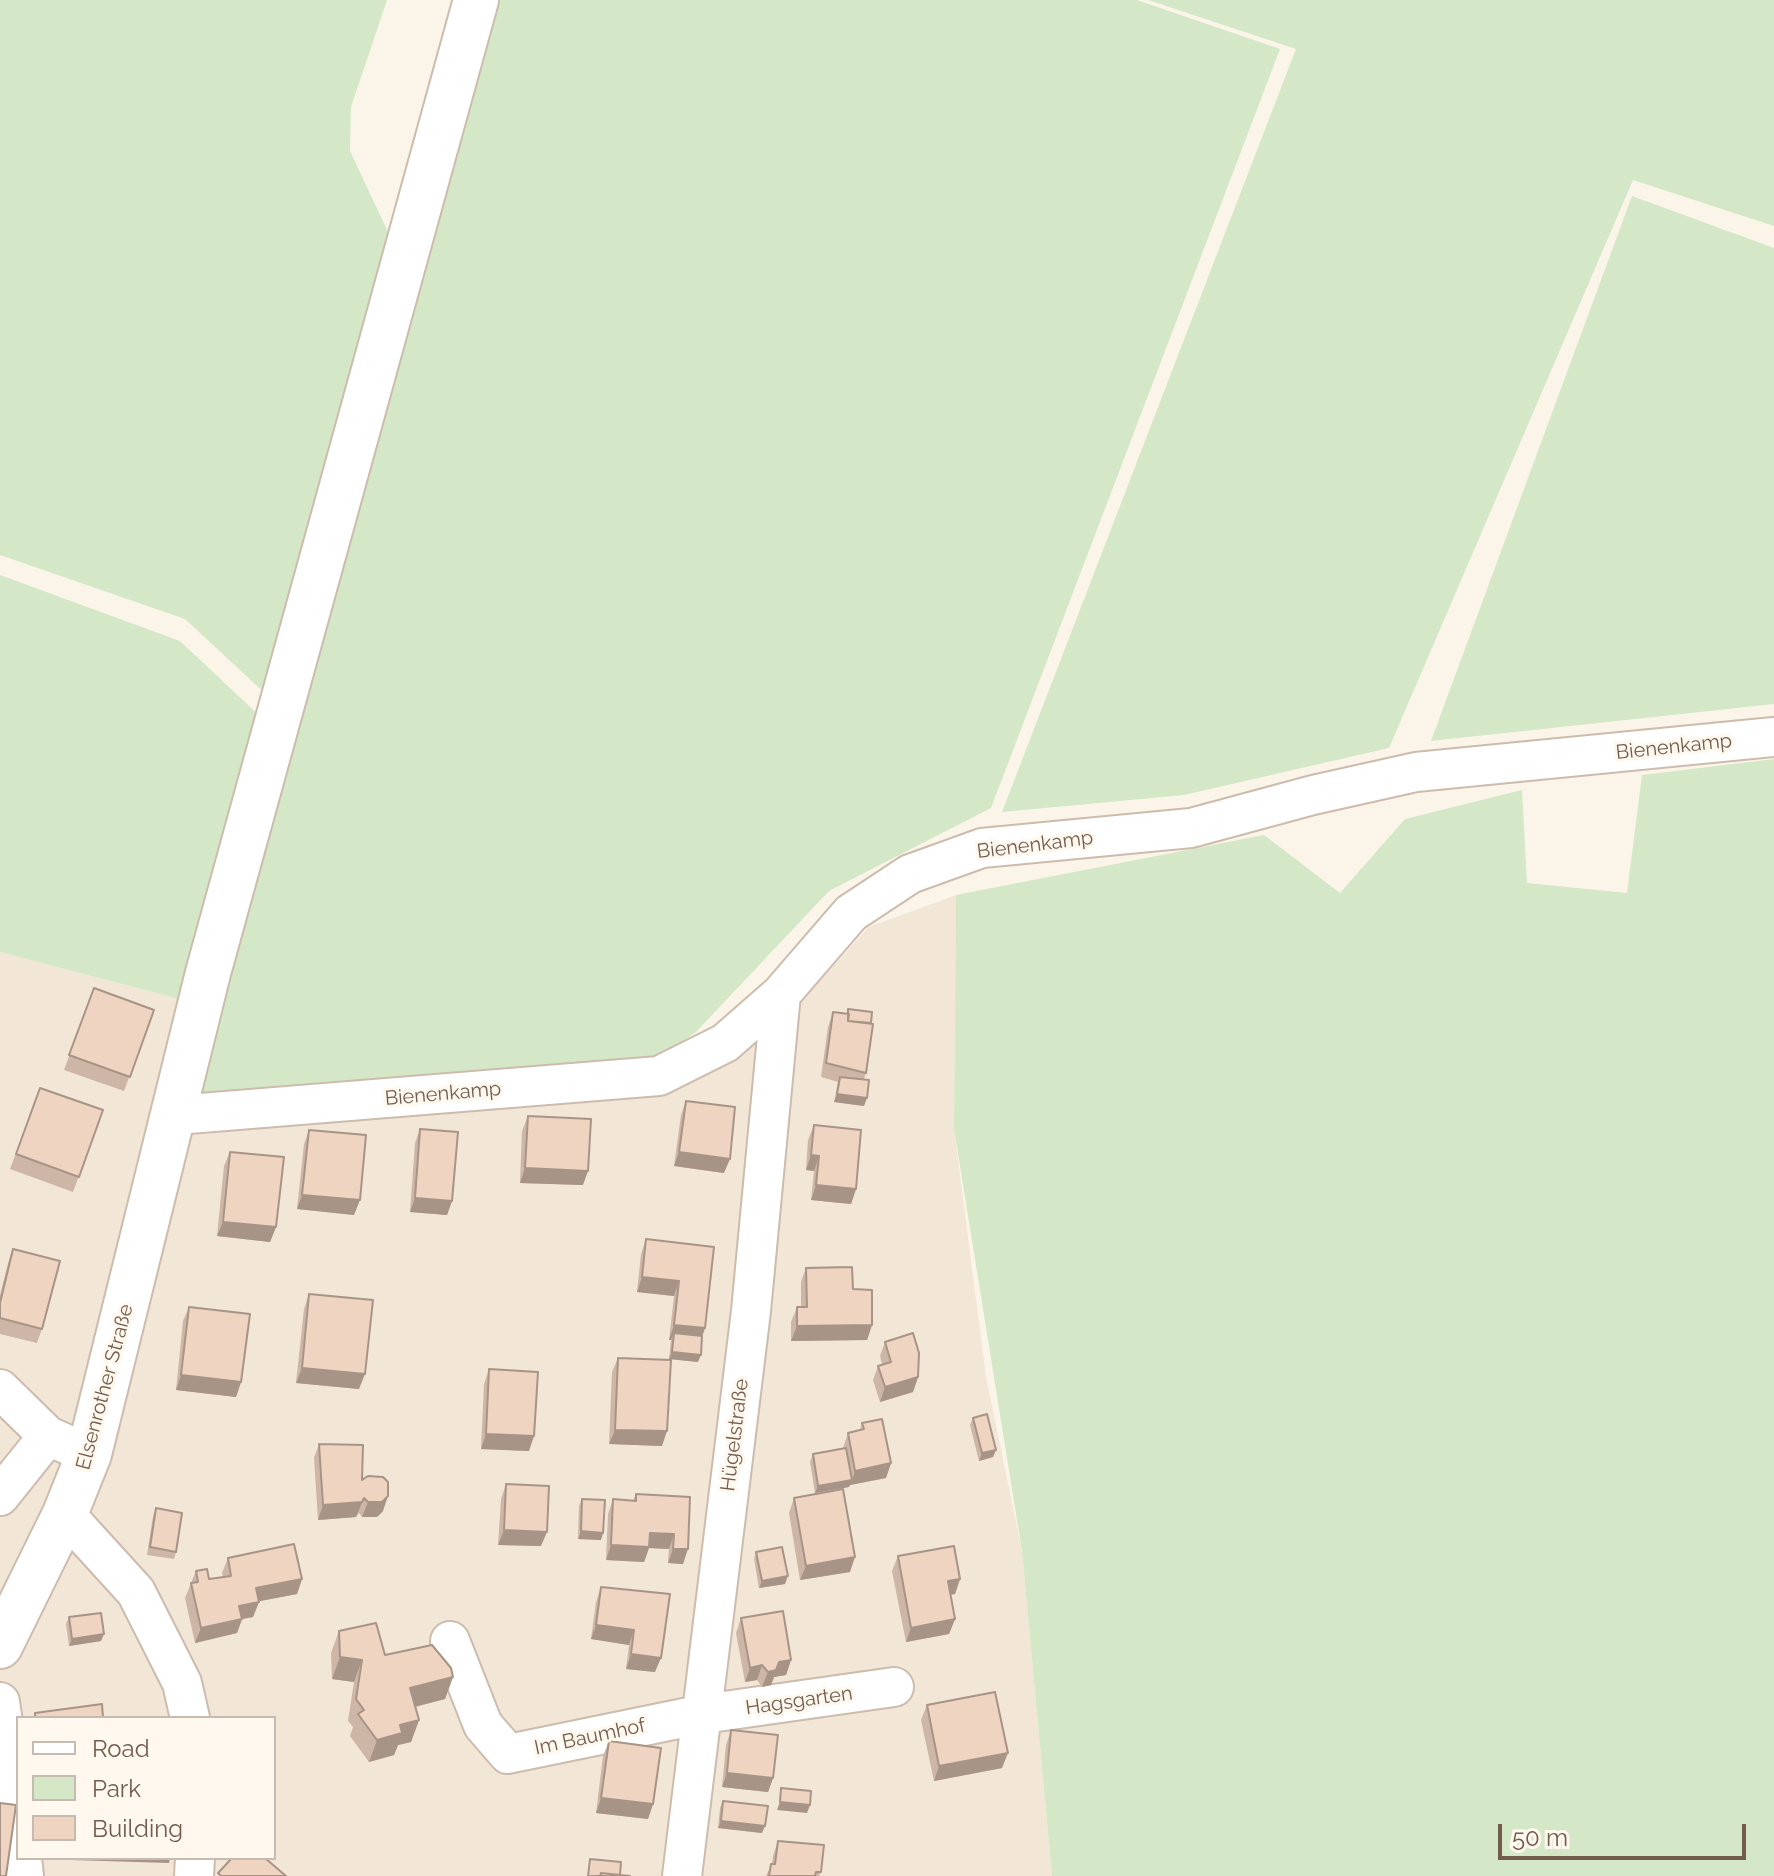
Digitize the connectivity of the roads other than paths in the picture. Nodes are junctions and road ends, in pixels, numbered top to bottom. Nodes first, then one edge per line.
1 (476, 0) edge
2 (1774, 737) edge
3 (781, 994) junction
4 (176, 1115) junction
5 (0, 1389) edge
6 (48, 1436) junction
7 (89, 1454) junction
8 (0, 1496) edge
9 (65, 1514) junction
10 (450, 1641) dead end
11 (0, 1646) edge
12 (894, 1687) dead end
13 (0, 1702) edge
14 (703, 1714) junction
15 (190, 1716) edge
16 (16, 1813) edge
17 (682, 1876) edge

1 - 4 street, Elsenrother Straße
2 - 3 street, Bienenkamp
3 - 4 street, Bienenkamp
3 - 14 street, Hügelstraße
4 - 7 street, Elsenrother Straße
5 - 6 street
6 - 7 street
6 - 8 street
7 - 9 street, Elsenrother Straße
9 - 11 street, Elsenrother Straße
9 - 15 street
10 - 14 street, Im Baumhof
12 - 14 street, Hagsgarten
13 - 16 street
14 - 17 street, Hügelstraße

